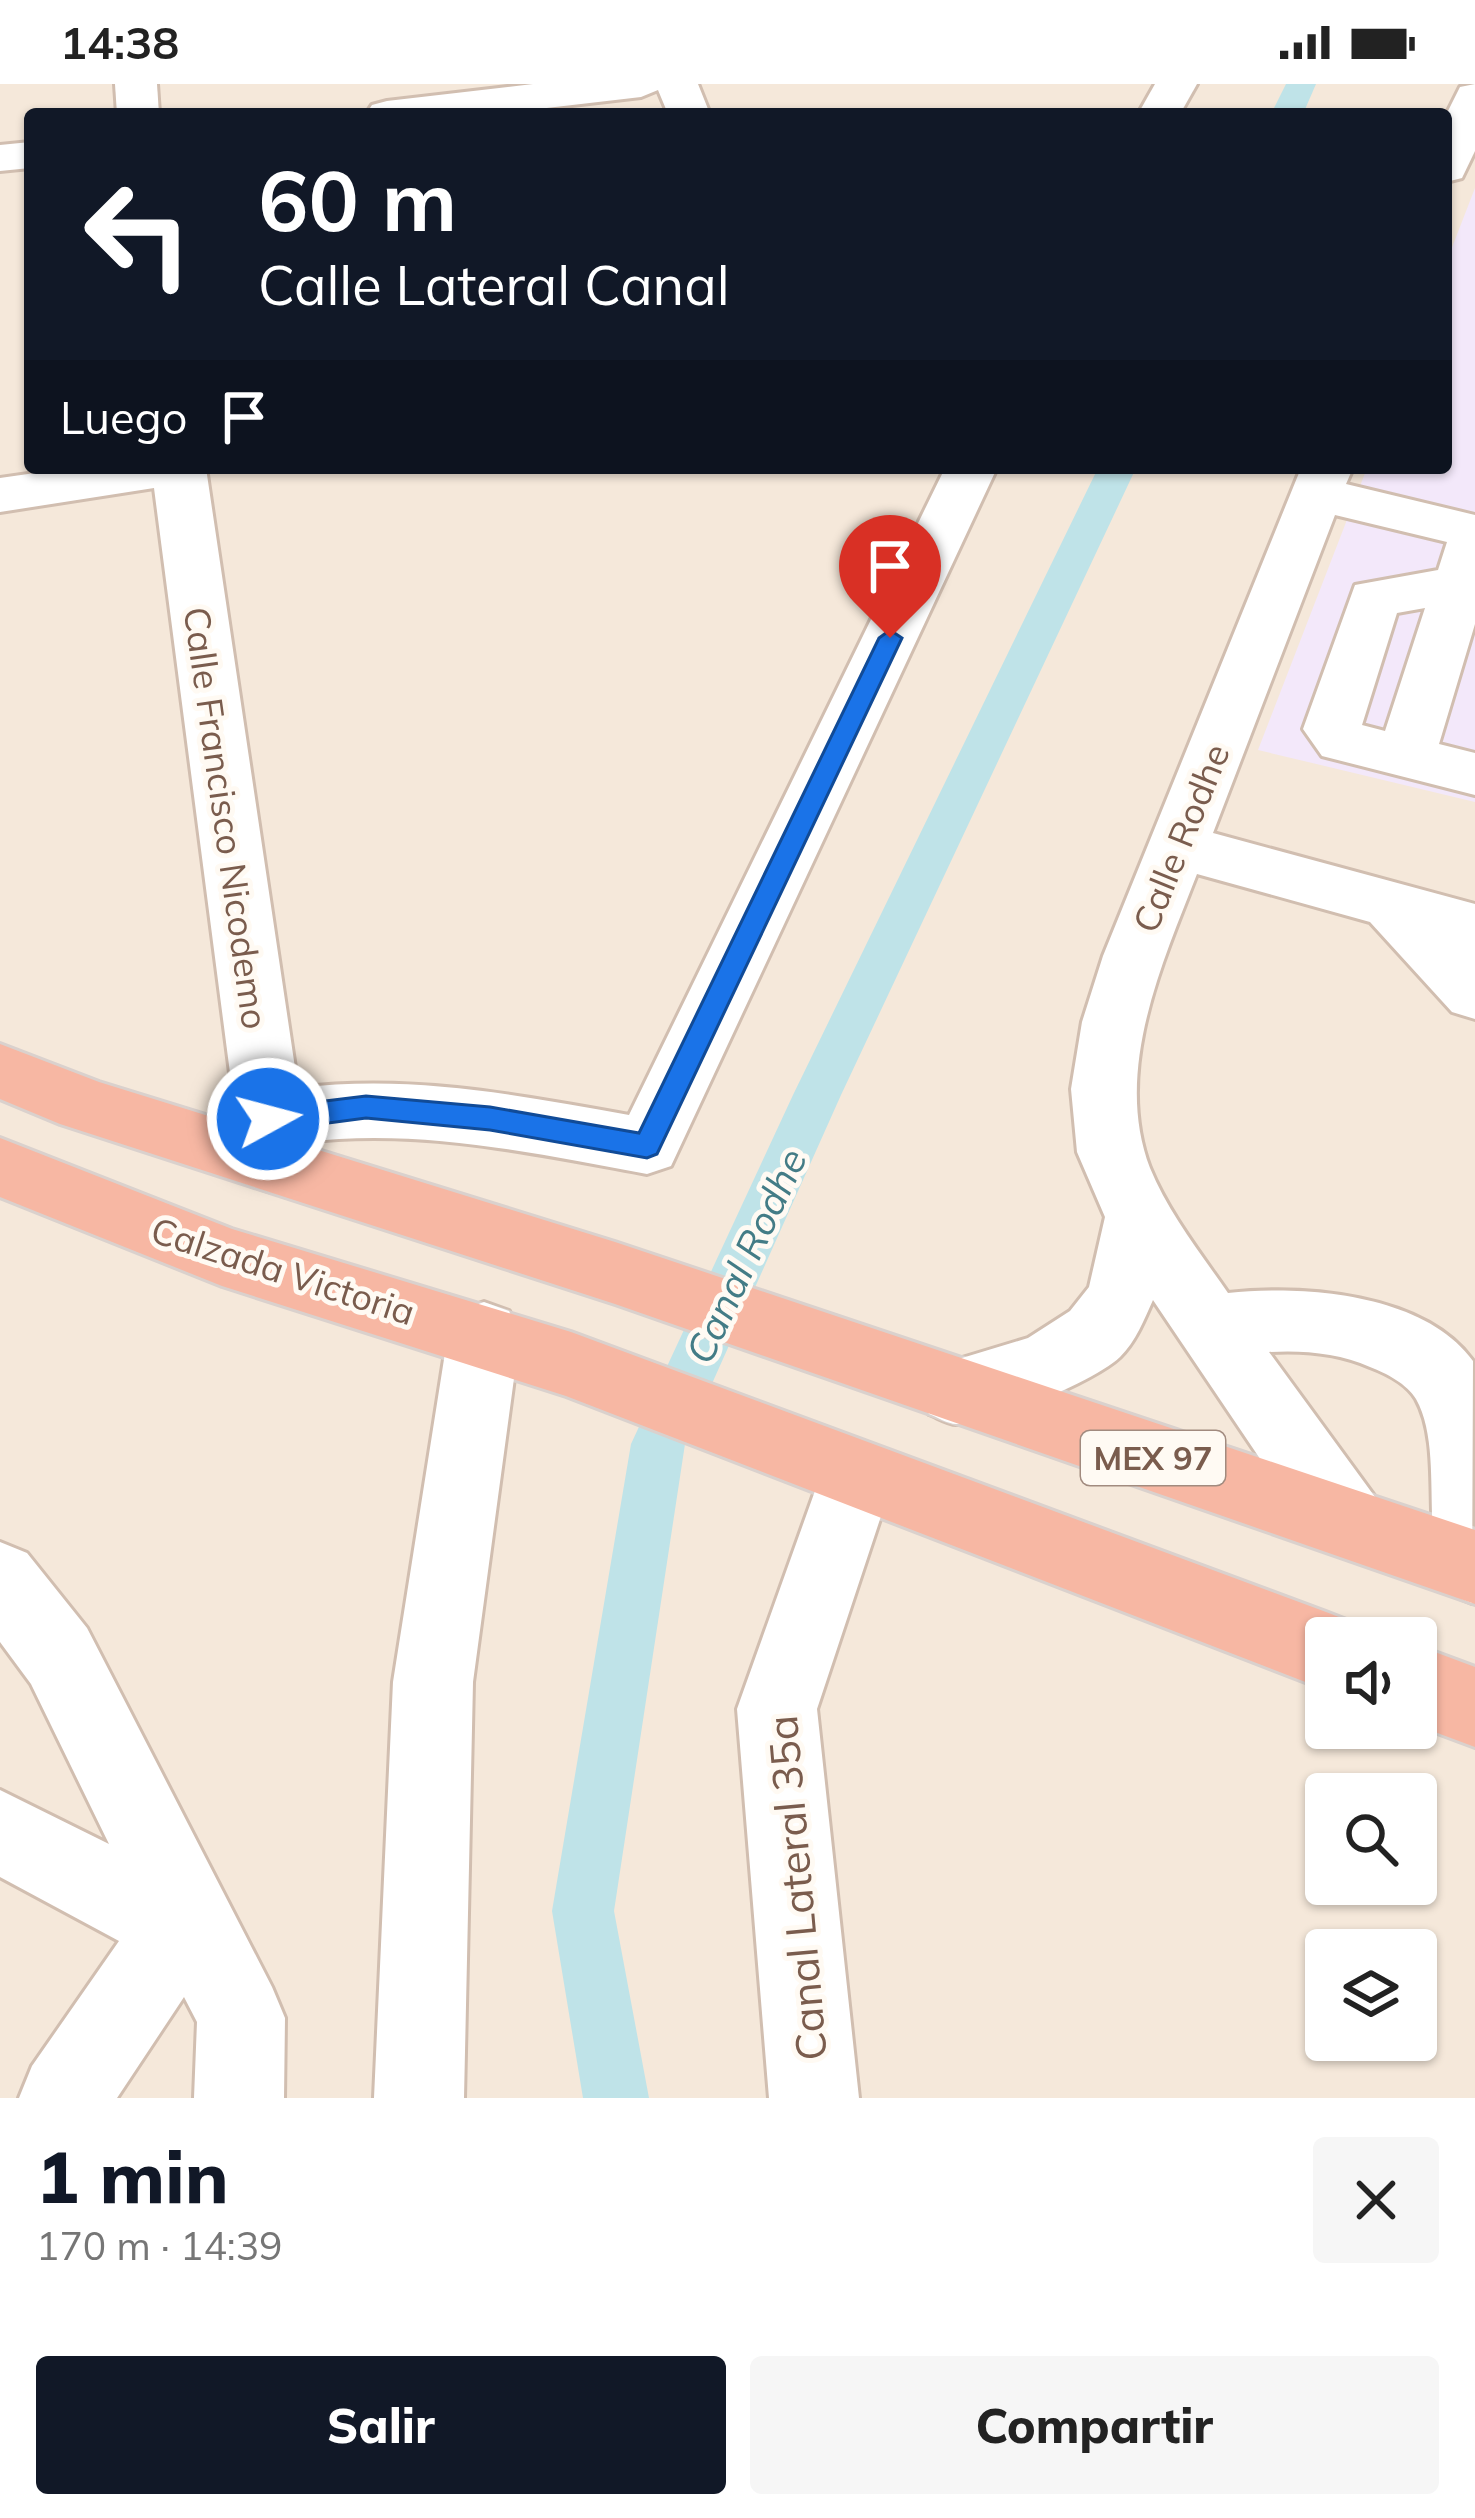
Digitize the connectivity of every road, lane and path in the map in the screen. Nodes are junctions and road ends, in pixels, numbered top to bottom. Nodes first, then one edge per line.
1 (641, 84) edge
2 (1475, 96) edge
3 (438, 108) edge
4 (1452, 155) edge
5 (138, 474) edge
6 (179, 474) edge
7 (968, 474) edge
8 (1322, 481) edge
9 (0, 495) edge
10 (1470, 556) edge
11 (1406, 756) junction
12 (1475, 773) edge
13 (1178, 846) junction
14 (1390, 904) junction
15 (1475, 928) edge
16 (1475, 994) edge
17 (0, 1071) edge
18 (270, 1144) junction
19 (10, 1179) edge
20 (1140, 1216) junction
21 (1209, 1327) junction
22 (484, 1334) junction
23 (955, 1391) junction
24 (824, 1462) junction
25 (1348, 1523) junction
26 (1474, 1566) edge
27 (0, 1579) edge
28 (1305, 1643) edge
29 (1437, 1693) edge
30 (1475, 1707) edge
31 (0, 1832) edge
32 (185, 1920) junction
33 (64, 2098) edge
34 (239, 2098) edge
35 (419, 2098) edge
36 (814, 2098) edge

1 - 3 street
2 - 4 street
5 - 9 street
6 - 18 street, Calle Francisco Nicodemo
7 - 18 street
8 - 10 street
8 - 13 street, Calle Rodhe
10 - 11 street
10 - 11 street
11 - 12 street
13 - 14 street
13 - 20 street, Calle Rodhe
14 - 15 street
14 - 16 street
17 - 18 highway, MEX 97
18 - 23 highway, MEX 97
19 - 22 highway, Calzada Victoria
20 - 21 street, Calle Rodhe
20 - 23 street
21 - 25 street, Calle Rodhe
21 - 26 street
22 - 24 highway, Calzada Victoria
22 - 35 street
23 - 25 highway, MEX 97
24 - 28 highway
24 - 36 street, Canal Lateral 35a
25 - 26 highway, MEX 97
27 - 32 street
29 - 30 highway
31 - 32 street
32 - 33 street
32 - 34 street

